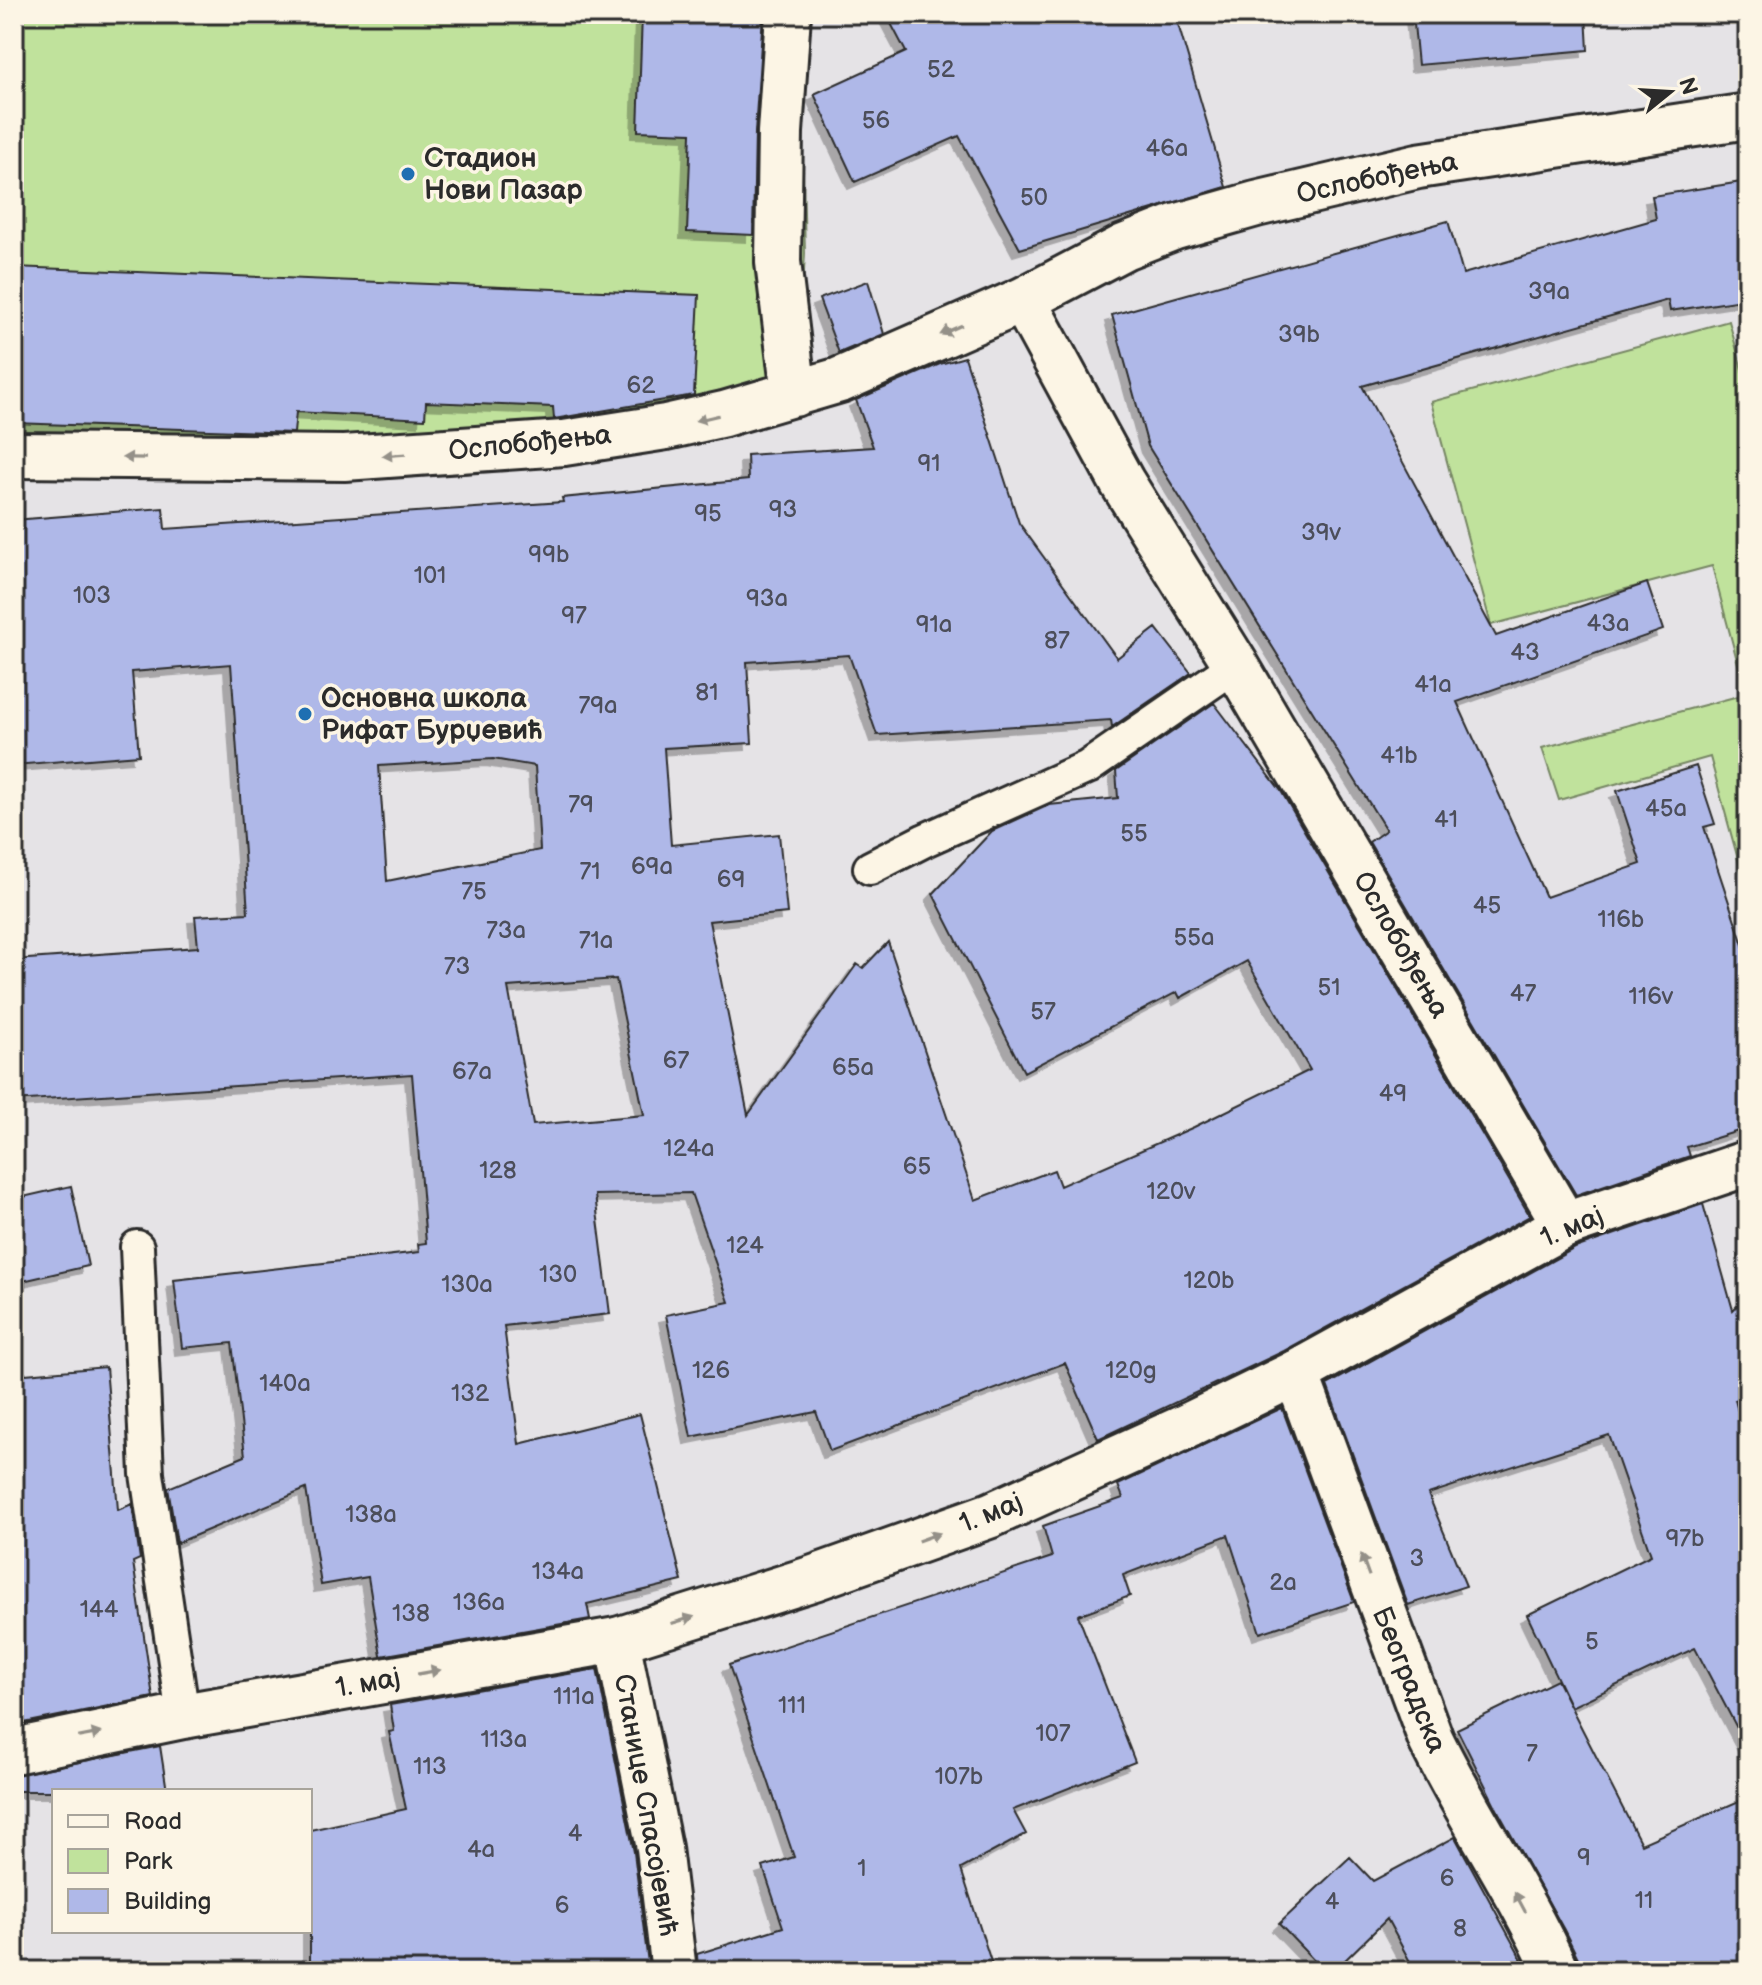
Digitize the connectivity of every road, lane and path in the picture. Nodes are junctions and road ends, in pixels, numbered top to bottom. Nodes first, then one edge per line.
1 (788, 14) edge
2 (1748, 116) edge
3 (1023, 300) junction
4 (794, 394) junction
5 (14, 455) edge
6 (1236, 665) junction
7 (870, 868) dead end
8 (1748, 1163) edge
9 (1565, 1225) junction
10 (137, 1247) dead end
11 (1296, 1373) junction
12 (617, 1640) junction
13 (183, 1716) junction
14 (14, 1751) edge
15 (674, 1971) edge
16 (1556, 1971) edge

1 - 4 street
2 - 3 street, Ослобођења
3 -> 4 street, Ослобођења
3 - 6 street, Ослобођења
4 -> 5 street, Ослобођења
6 - 7 lane
6 - 9 street, Ослобођења
8 - 9 street, 1. мај
9 - 11 street, 1. мај
10 - 13 lane
12 -> 11 street, 1. мај
16 -> 11 street, Београдска
13 -> 12 street, 1. мај
12 - 15 street, Станице Спасојевић
14 -> 13 street, 1. мај

